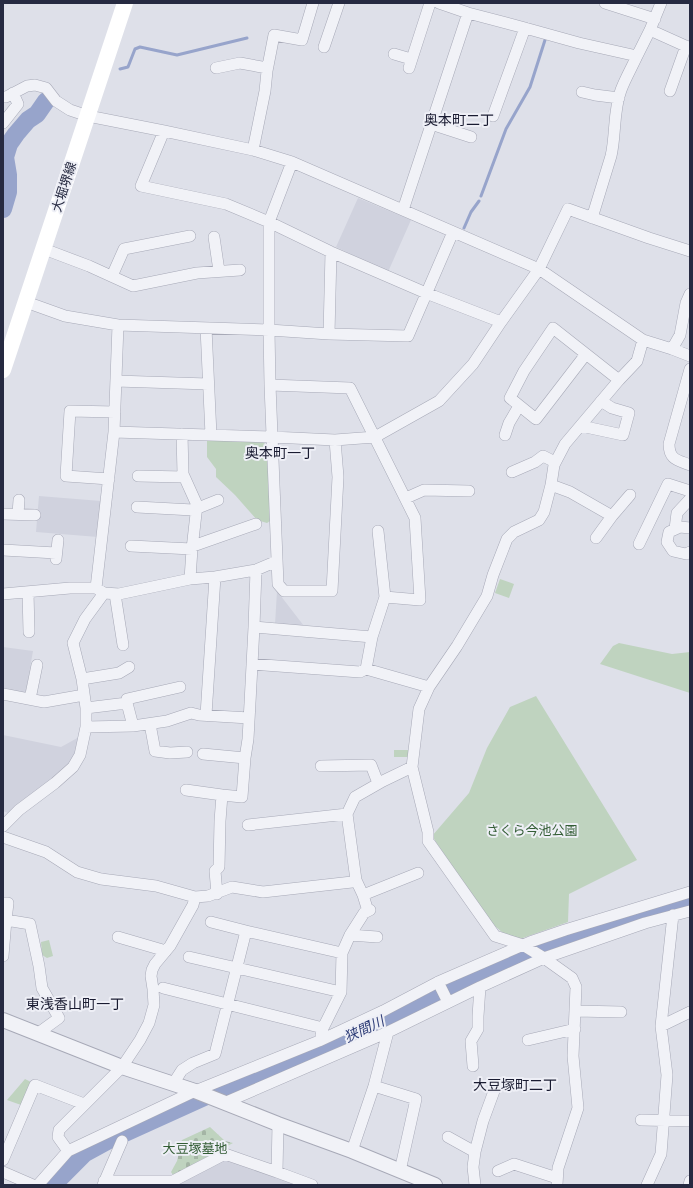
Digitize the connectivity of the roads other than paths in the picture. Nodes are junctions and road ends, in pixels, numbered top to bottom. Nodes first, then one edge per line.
1 (125, 3) edge
2 (313, 3) edge
3 (339, 3) edge
4 (430, 3) edge
5 (439, 3) edge
6 (606, 3) edge
7 (661, 3) edge
8 (468, 13) junction
9 (654, 19) junction
10 (525, 28) junction
11 (650, 30) junction
12 (324, 47) dead end
13 (688, 47) edge
14 (394, 54) dead end
15 (637, 56) junction
16 (216, 68) dead end
17 (267, 68) junction
18 (582, 92) dead end
19 (670, 92) dead end
20 (8, 95) edge
21 (619, 98) junction
22 (88, 116) junction
23 (493, 116) dead end
24 (3, 123) edge
25 (431, 124) junction
26 (164, 131) junction
27 (471, 137) dead end
28 (253, 150) junction
29 (292, 162) junction
30 (403, 210) junction
31 (592, 218) junction
32 (269, 222) junction
33 (454, 232) junction
34 (190, 236) dead end
35 (214, 238) dead end
36 (44, 249) junction
37 (690, 251) edge
38 (331, 252) junction
39 (539, 269) junction
40 (240, 270) dead end
41 (219, 271) junction
42 (112, 276) junction
43 (426, 293) junction
44 (690, 294) edge
45 (26, 302) junction
46 (501, 322) junction
47 (118, 325) junction
48 (206, 328) junction
49 (269, 330) junction
50 (329, 334) junction
51 (643, 340) junction
52 (8, 341) edge
53 (672, 349) junction
54 (586, 354) junction
55 (690, 356) edge
56 (690, 369) edge
57 (3, 370) edge
58 (116, 380) junction
59 (619, 380) junction
60 (208, 384) junction
61 (270, 385) junction
62 (601, 401) junction
63 (519, 406) junction
64 (115, 412) junction
65 (580, 426) junction
66 (114, 432) junction
67 (182, 434) junction
68 (211, 435) junction
69 (505, 435) dead end
70 (272, 437) junction
71 (375, 437) junction
72 (335, 440) junction
73 (556, 462) junction
74 (690, 466) edge
75 (512, 472) dead end
76 (138, 476) dead end
77 (184, 477) junction
78 (109, 479) junction
79 (551, 485) junction
80 (469, 491) dead end
81 (690, 491) edge
82 (630, 495) dead end
83 (406, 498) junction
84 (690, 499) edge
85 (18, 500) dead end
86 (218, 500) dead end
87 (136, 507) dead end
88 (197, 508) junction
89 (3, 514) edge
90 (18, 514) junction
91 (35, 515) dead end
92 (612, 516) junction
93 (256, 524) dead end
94 (690, 528) edge
95 (674, 529) junction
96 (378, 531) dead end
97 (596, 538) dead end
98 (58, 540) dead end
99 (639, 544) dead end
100 (131, 546) dead end
101 (192, 547) junction
102 (3, 550) edge
103 (690, 552) edge
104 (277, 561) junction
105 (256, 570) junction
106 (215, 577) junction
107 (190, 579) junction
108 (28, 592) junction
109 (105, 592) junction
110 (3, 594) edge
111 (385, 597) junction
112 (254, 627) junction
113 (29, 632) dead end
114 (372, 637) junction
115 (123, 646) dead end
116 (252, 664) junction
117 (37, 665) dead end
118 (129, 667) dead end
119 (366, 669) junction
120 (82, 679) junction
121 (429, 686) junction
122 (180, 687) dead end
123 (3, 694) edge
124 (84, 695) junction
125 (30, 699) junction
126 (127, 703) junction
127 (86, 708) junction
128 (206, 715) junction
129 (249, 718) junction
130 (150, 724) junction
131 (133, 726) junction
132 (86, 727) junction
133 (187, 752) dead end
134 (203, 754) dead end
135 (245, 758) junction
136 (321, 766) dead end
137 (412, 767) junction
138 (378, 783) junction
139 (186, 790) dead end
140 (222, 795) junction
141 (347, 814) junction
142 (248, 825) dead end
143 (3, 826) edge
144 (3, 838) edge
145 (418, 873) dead end
146 (356, 880) junction
147 (690, 892) edge
148 (217, 894) junction
149 (363, 895) junction
150 (195, 897) junction
151 (3, 903) edge
152 (690, 911) edge
153 (673, 915) junction
154 (6, 920) junction
155 (211, 922) dead end
156 (246, 932) junction
157 (350, 935) junction
158 (118, 937) dead end
159 (377, 937) dead end
160 (523, 945) junction
161 (166, 951) junction
162 (342, 953) junction
163 (3, 956) edge
164 (189, 957) dead end
165 (544, 958) junction
166 (237, 968) junction
167 (438, 982) junction
168 (480, 987) junction
169 (163, 988) dead end
170 (341, 992) junction
171 (448, 1002) junction
172 (228, 1004) junction
173 (576, 1011) junction
174 (622, 1012) dead end
175 (690, 1012) edge
176 (3, 1020) edge
177 (661, 1026) junction
178 (323, 1028) junction
179 (575, 1029) junction
180 (388, 1032) junction
181 (37, 1034) junction
182 (528, 1040) dead end
183 (319, 1041) junction
184 (473, 1066) dead end
185 (122, 1067) junction
186 (497, 1083) dead end
187 (173, 1084) junction
188 (374, 1086) junction
189 (197, 1092) junction
190 (220, 1101) junction
191 (84, 1104) junction
192 (641, 1120) dead end
193 (663, 1120) junction
194 (690, 1121) edge
195 (278, 1124) junction
196 (448, 1137) dead end
197 (122, 1141) dead end
198 (6, 1144) edge
199 (68, 1151) junction
200 (352, 1151) junction
201 (475, 1152) junction
202 (3, 1160) edge
203 (400, 1171) junction
204 (498, 1171) dead end
205 (3, 1172) edge
206 (277, 1172) junction
207 (690, 1181) edge
208 (557, 1182) edge
209 (104, 1183) edge
210 (33, 1185) edge
211 (38, 1185) edge
212 (312, 1185) edge
213 (435, 1185) edge
214 (475, 1185) edge
215 (647, 1185) edge
216 (689, 1185) edge

1 - 22 main road, 大堀堺線
2 - 17 street
3 - 12 street
4 - 14 street
5 - 8 street
6 - 9 street
7 - 9 street
8 - 10 street
8 - 25 street
9 - 11 street
10 - 15 street
10 - 23 street
11 - 13 street
11 - 15 street
13 - 19 street
15 - 21 street
16 - 17 street
17 - 28 street
18 - 21 street
20 - 22 street
20 - 24 street
21 - 31 street
22 - 26 street
22 - 36 main road, 大堀堺線
25 - 27 street
25 - 30 street
26 - 28 street
26 - 32 street
28 - 29 street
29 - 30 street
29 - 32 street
30 - 33 street
31 - 37 street
31 - 39 street
32 - 38 street
32 - 49 street
33 - 39 street
33 - 43 street
34 - 42 street
35 - 41 street
36 - 42 street
36 - 45 main road, 大堀堺線
38 - 43 street
38 - 50 street
39 - 46 street
39 - 51 street
40 - 41 street
41 - 42 street
43 - 46 street
43 - 50 street
44 - 53 street
45 - 47 street
45 - 52 main road, 大堀堺線
46 - 71 street
47 - 48 street
47 - 58 street
48 - 49 street
48 - 60 street
49 - 50 street
49 - 61 street
51 - 53 street
51 - 59 street
52 - 57 main road, 大堀堺線
53 - 55 street
54 - 59 street
54 - 63 street
54 - 63 street
56 - 74 street
58 - 60 street
58 - 64 street
59 - 62 street
60 - 68 street
61 - 70 street
61 - 71 street
62 - 65 street
62 - 65 street
63 - 69 street
64 - 66 street
64 - 78 street
65 - 73 street
66 - 67 street
66 - 78 street
67 - 68 street
67 - 77 street
68 - 70 street
70 - 72 street
70 - 104 street
71 - 72 street
71 - 83 street
72 - 104 street
73 - 75 street
73 - 79 street
76 - 77 street
77 - 88 street
78 - 109 street
79 - 92 street
79 - 121 street
80 - 83 street
81 - 99 street
82 - 92 street
83 - 111 street
84 - 95 street
85 - 90 street
86 - 88 street
87 - 88 street
88 - 101 street
89 - 90 street
90 - 91 street
92 - 97 street
93 - 101 street
94 - 95 street
95 - 103 street
96 - 111 street
98 - 102 street
100 - 101 street
101 - 107 street
104 - 105 street
105 - 106 street
105 - 112 street
106 - 107 street
106 - 128 street
107 - 109 street
108 - 109 street
108 - 110 street
108 - 113 street
109 - 115 street
109 - 120 street
111 - 114 street
112 - 114 street
112 - 116 street
114 - 119 street
116 - 119 street
116 - 129 street
117 - 125 street
118 - 120 street
119 - 121 street
120 - 124 street
121 - 137 street
122 - 126 street
123 - 125 street
124 - 125 street
124 - 127 street
126 - 127 street
126 - 131 street
127 - 132 street
128 - 129 street
128 - 130 street
129 - 135 street
130 - 131 street
130 - 133 street
131 - 132 street
132 - 143 street
134 - 135 street
135 - 140 street
136 - 138 street
137 - 138 street
137 - 160 street
138 - 141 street
139 - 140 street
140 - 148 street
141 - 142 street
141 - 146 street
144 - 150 street
145 - 149 street
146 - 148 street
146 - 149 street
147 - 160 street
148 - 150 street
149 - 157 street
150 - 161 street
151 - 154 street
152 - 153 street
153 - 165 street
153 - 177 street
154 - 163 street
154 - 181 street
155 - 156 street
156 - 162 street
156 - 166 street
157 - 159 street
157 - 162 street
158 - 161 street
160 - 165 street
160 - 167 street
161 - 185 street
162 - 170 street
164 - 166 street
165 - 168 street
165 - 173 street
166 - 170 street
166 - 172 street
167 - 171 street
167 - 183 street
168 - 171 street
168 - 184 street
169 - 172 street
170 - 178 street
171 - 180 street
172 - 178 street
172 - 187 street
173 - 174 street
173 - 179 street
175 - 177 street
176 - 181 street
177 - 193 street
178 - 183 street
179 - 182 street
179 - 208 street
180 - 188 street
180 - 190 street
181 - 185 street
183 - 189 street
185 - 187 street
185 - 191 street
186 - 201 street
187 - 189 street
188 - 200 street
188 - 203 street
189 - 190 street
189 - 199 street
190 - 195 street
191 - 198 street
191 - 199 street
192 - 193 street
193 - 194 street
193 - 215 street
195 - 200 street
195 - 206 street
196 - 201 street
197 - 209 street
198 - 202 street
199 - 211 street
200 - 203 street
201 - 214 street
203 - 213 street
204 - 208 street
205 - 210 street
206 - 209 street
206 - 212 street
207 - 216 street

